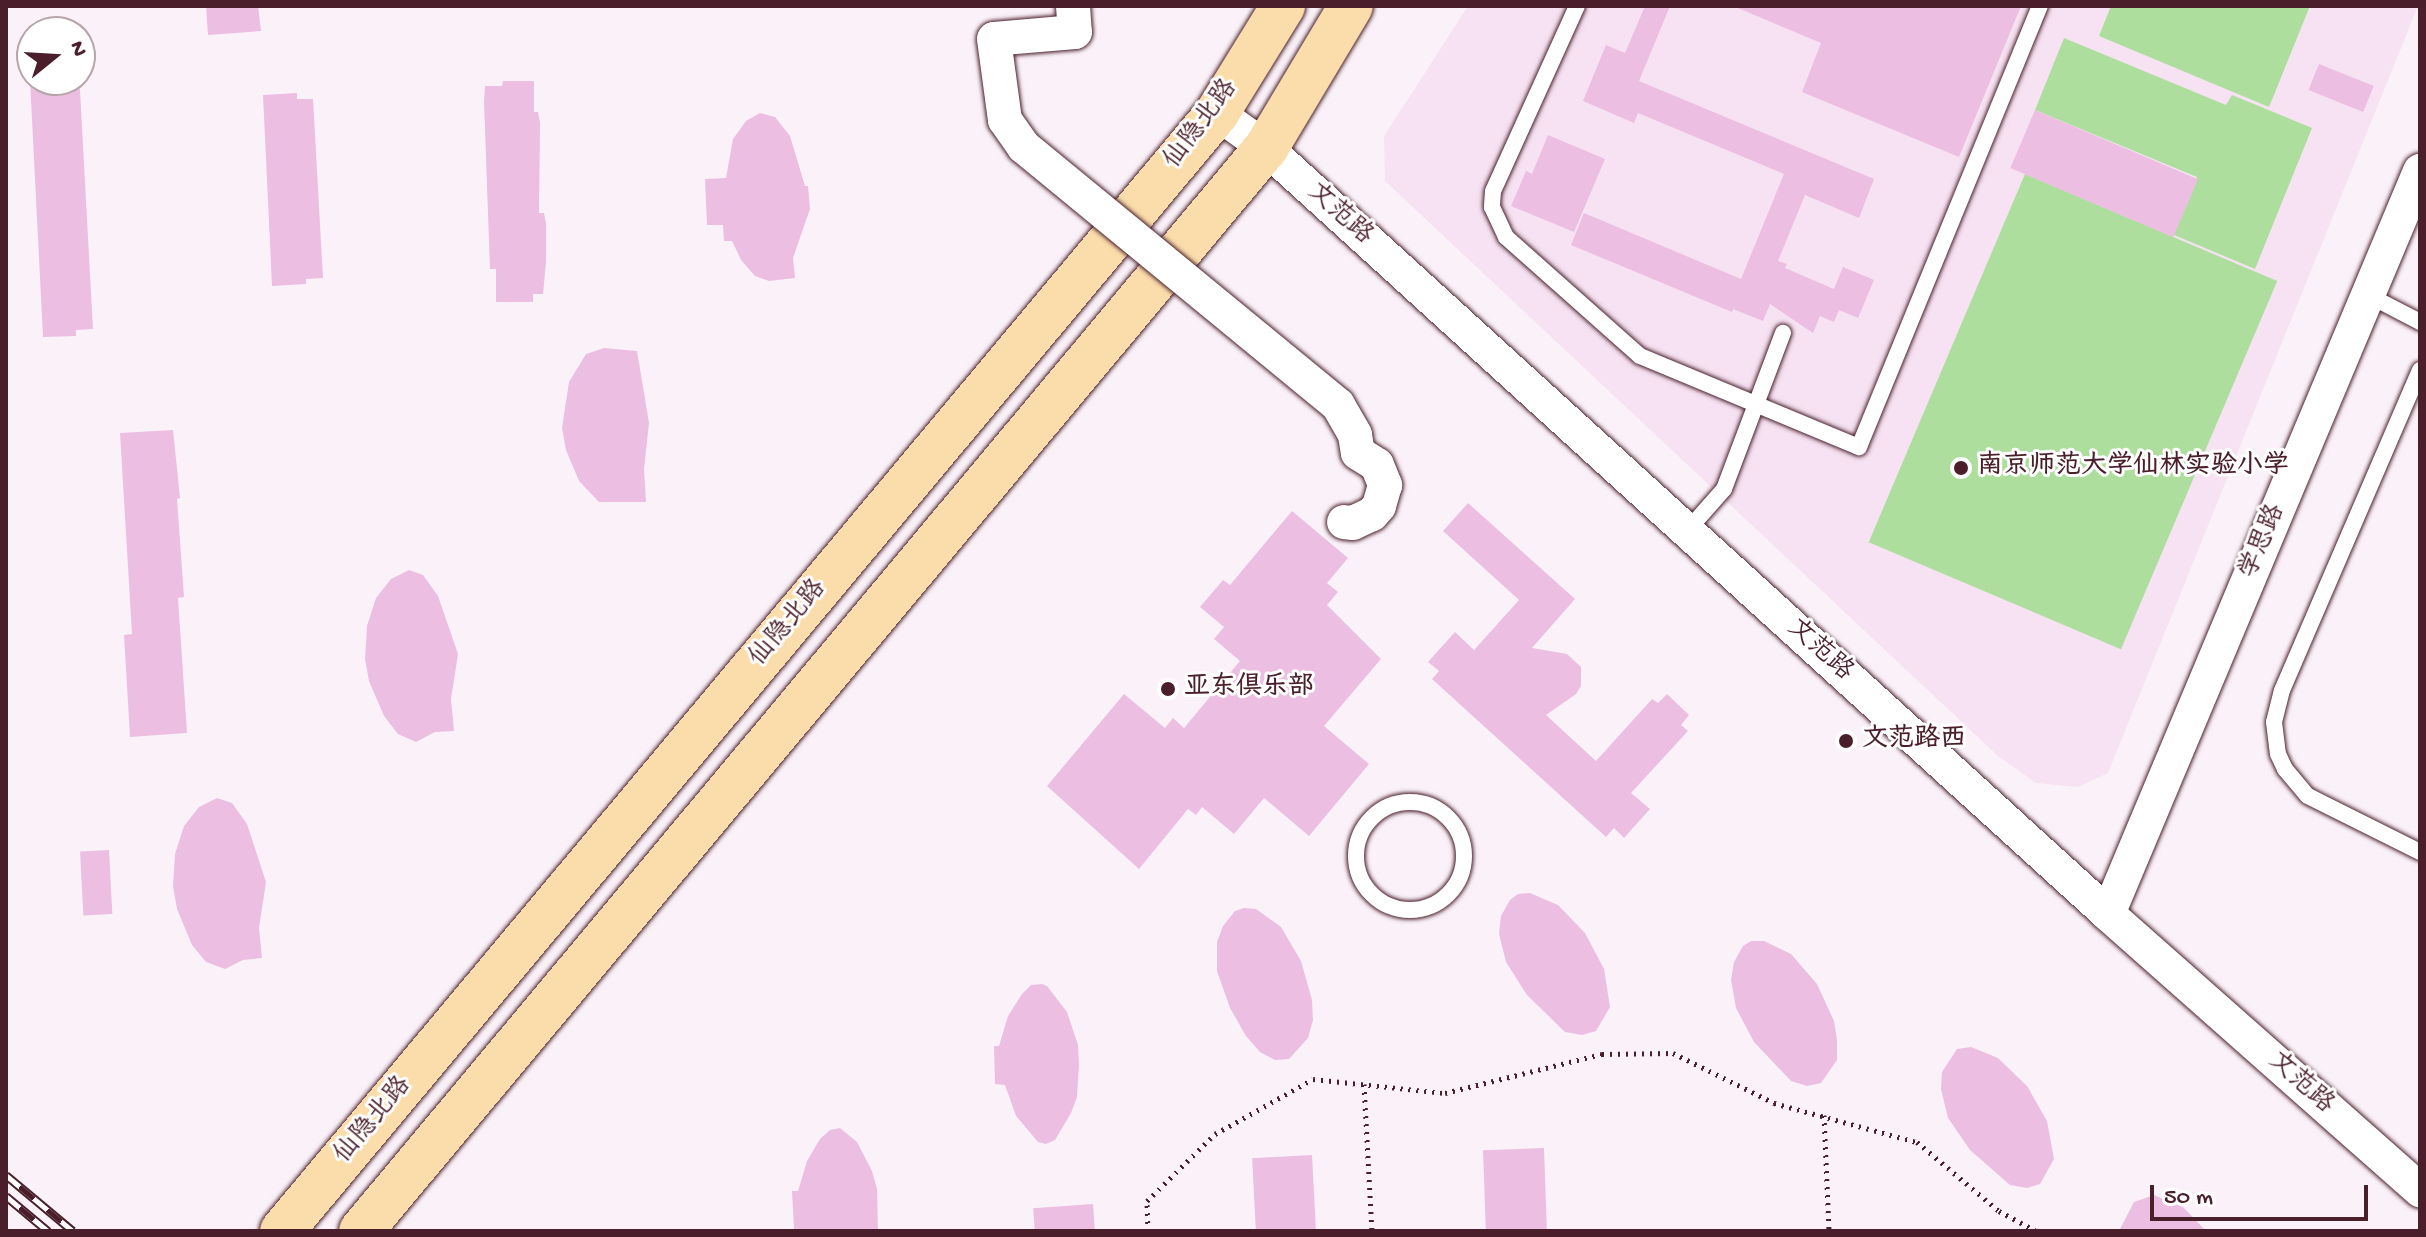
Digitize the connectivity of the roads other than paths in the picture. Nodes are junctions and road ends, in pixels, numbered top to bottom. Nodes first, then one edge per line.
1 (1073, 6) edge
2 (1283, 6) edge
3 (1351, 6) edge
4 (1577, 6) edge
5 (2040, 6) edge
6 (1217, 113) junction
7 (1266, 148) junction
8 (2420, 171) edge
9 (2368, 295) junction
10 (2420, 322) edge
11 (1783, 333) dead end
12 (2420, 370) edge
13 (1756, 404) junction
14 (1344, 522) dead end
15 (1687, 531) junction
16 (2420, 852) edge
17 (1415, 910) joint
18 (2108, 914) junction
19 (2420, 1190) edge
20 (282, 1231) edge
21 (361, 1231) edge

1 - 14 street, bridge
2 - 6 main road, 仙隐北路
3 - 7 main road
4 - 13 lane
5 - 13 lane
6 - 7 street, 文范路
6 - 20 main road, 仙隐北路
7 - 15 street, 文范路
7 - 21 main road
8 - 9 street, 学思路
9 - 10 lane
9 - 18 street, 学思路
11 - 13 lane
12 - 16 lane
13 - 15 lane
15 - 18 street, 文范路
17 - 17 lane
18 - 19 street, 文范路

